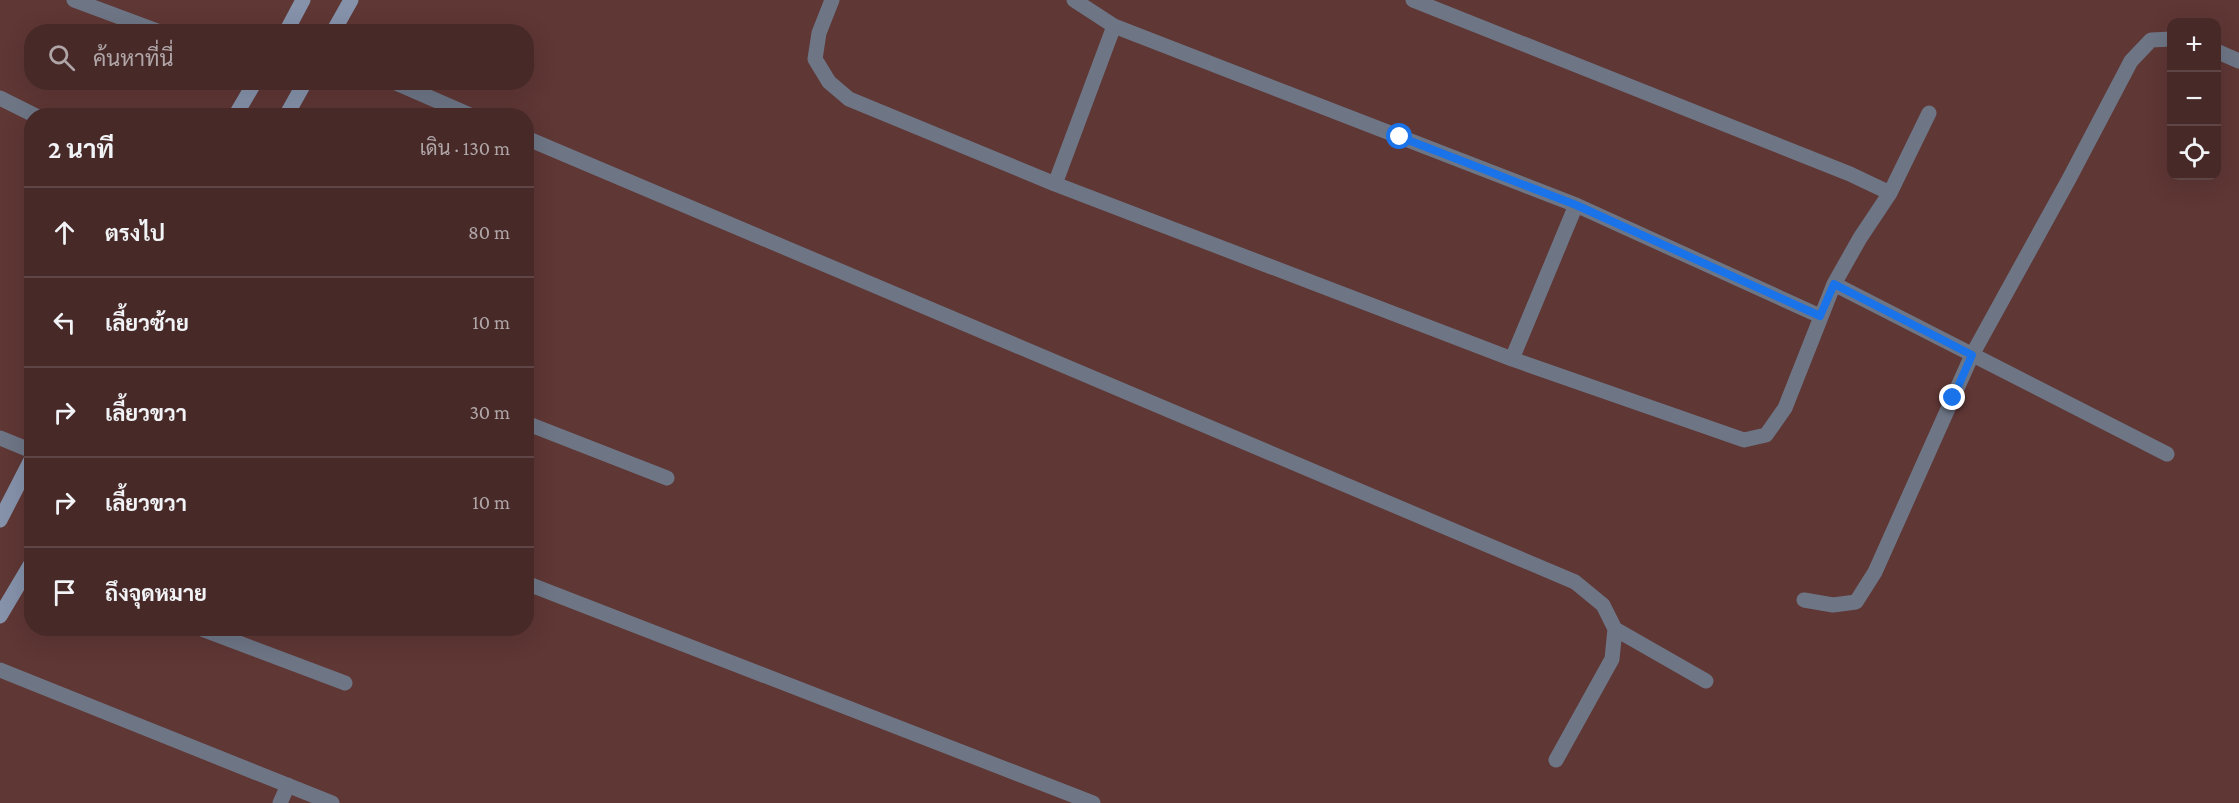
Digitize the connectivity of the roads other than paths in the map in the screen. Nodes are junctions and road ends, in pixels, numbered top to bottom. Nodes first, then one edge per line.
1 (74, 0) edge
2 (303, 0) edge
3 (351, 0) edge
4 (832, 0) edge
5 (1074, 0) edge
6 (1413, 0) edge
7 (138, 24) edge
8 (290, 24) edge
9 (338, 24) edge
10 (1114, 26) junction
11 (2167, 39) edge
12 (2221, 53) edge
13 (2239, 61) edge
14 (250, 90) edge
15 (300, 90) edge
16 (412, 90) edge
17 (0, 98) edge
18 (240, 108) edge
19 (290, 108) edge
20 (454, 108) edge
21 (24, 110) edge
22 (1929, 113) dead end
23 (534, 141) edge
24 (1055, 184) junction
25 (1890, 193) junction
26 (1576, 205) junction
27 (1834, 284) junction
28 (1820, 316) junction
29 (1972, 355) junction
30 (1512, 359) junction
31 (534, 426) edge
32 (0, 438) edge
33 (24, 448) edge
34 (2167, 454) dead end
35 (24, 474) edge
36 (668, 478) dead end
37 (0, 520) edge
38 (24, 585) edge
39 (534, 586) edge
40 (1804, 600) dead end
41 (0, 616) edge
42 (1615, 629) junction
43 (220, 636) edge
44 (0, 670) edge
45 (1706, 681) dead end
46 (345, 683) dead end
47 (1556, 760) dead end
48 (288, 785) junction
49 (280, 803) edge
50 (332, 803) edge
51 (1093, 803) edge

1 - 7 street
2 - 8 main road
3 - 9 main road
4 - 24 street
5 - 10 street
6 - 25 street
10 - 24 street
10 - 26 street
11 - 29 street
12 - 13 street
14 - 18 main road
15 - 19 main road
16 - 20 street
17 - 21 street
22 - 25 street
23 - 42 street
24 - 30 street
25 - 27 street
26 - 28 street
26 - 30 street
27 - 28 street
27 - 29 street
28 - 30 street
29 - 34 street
29 - 40 street
31 - 36 street
32 - 33 street
35 - 37 main road
38 - 41 main road
39 - 51 street
42 - 45 street
42 - 47 street
43 - 46 street
44 - 48 street
48 - 49 street
48 - 50 street

